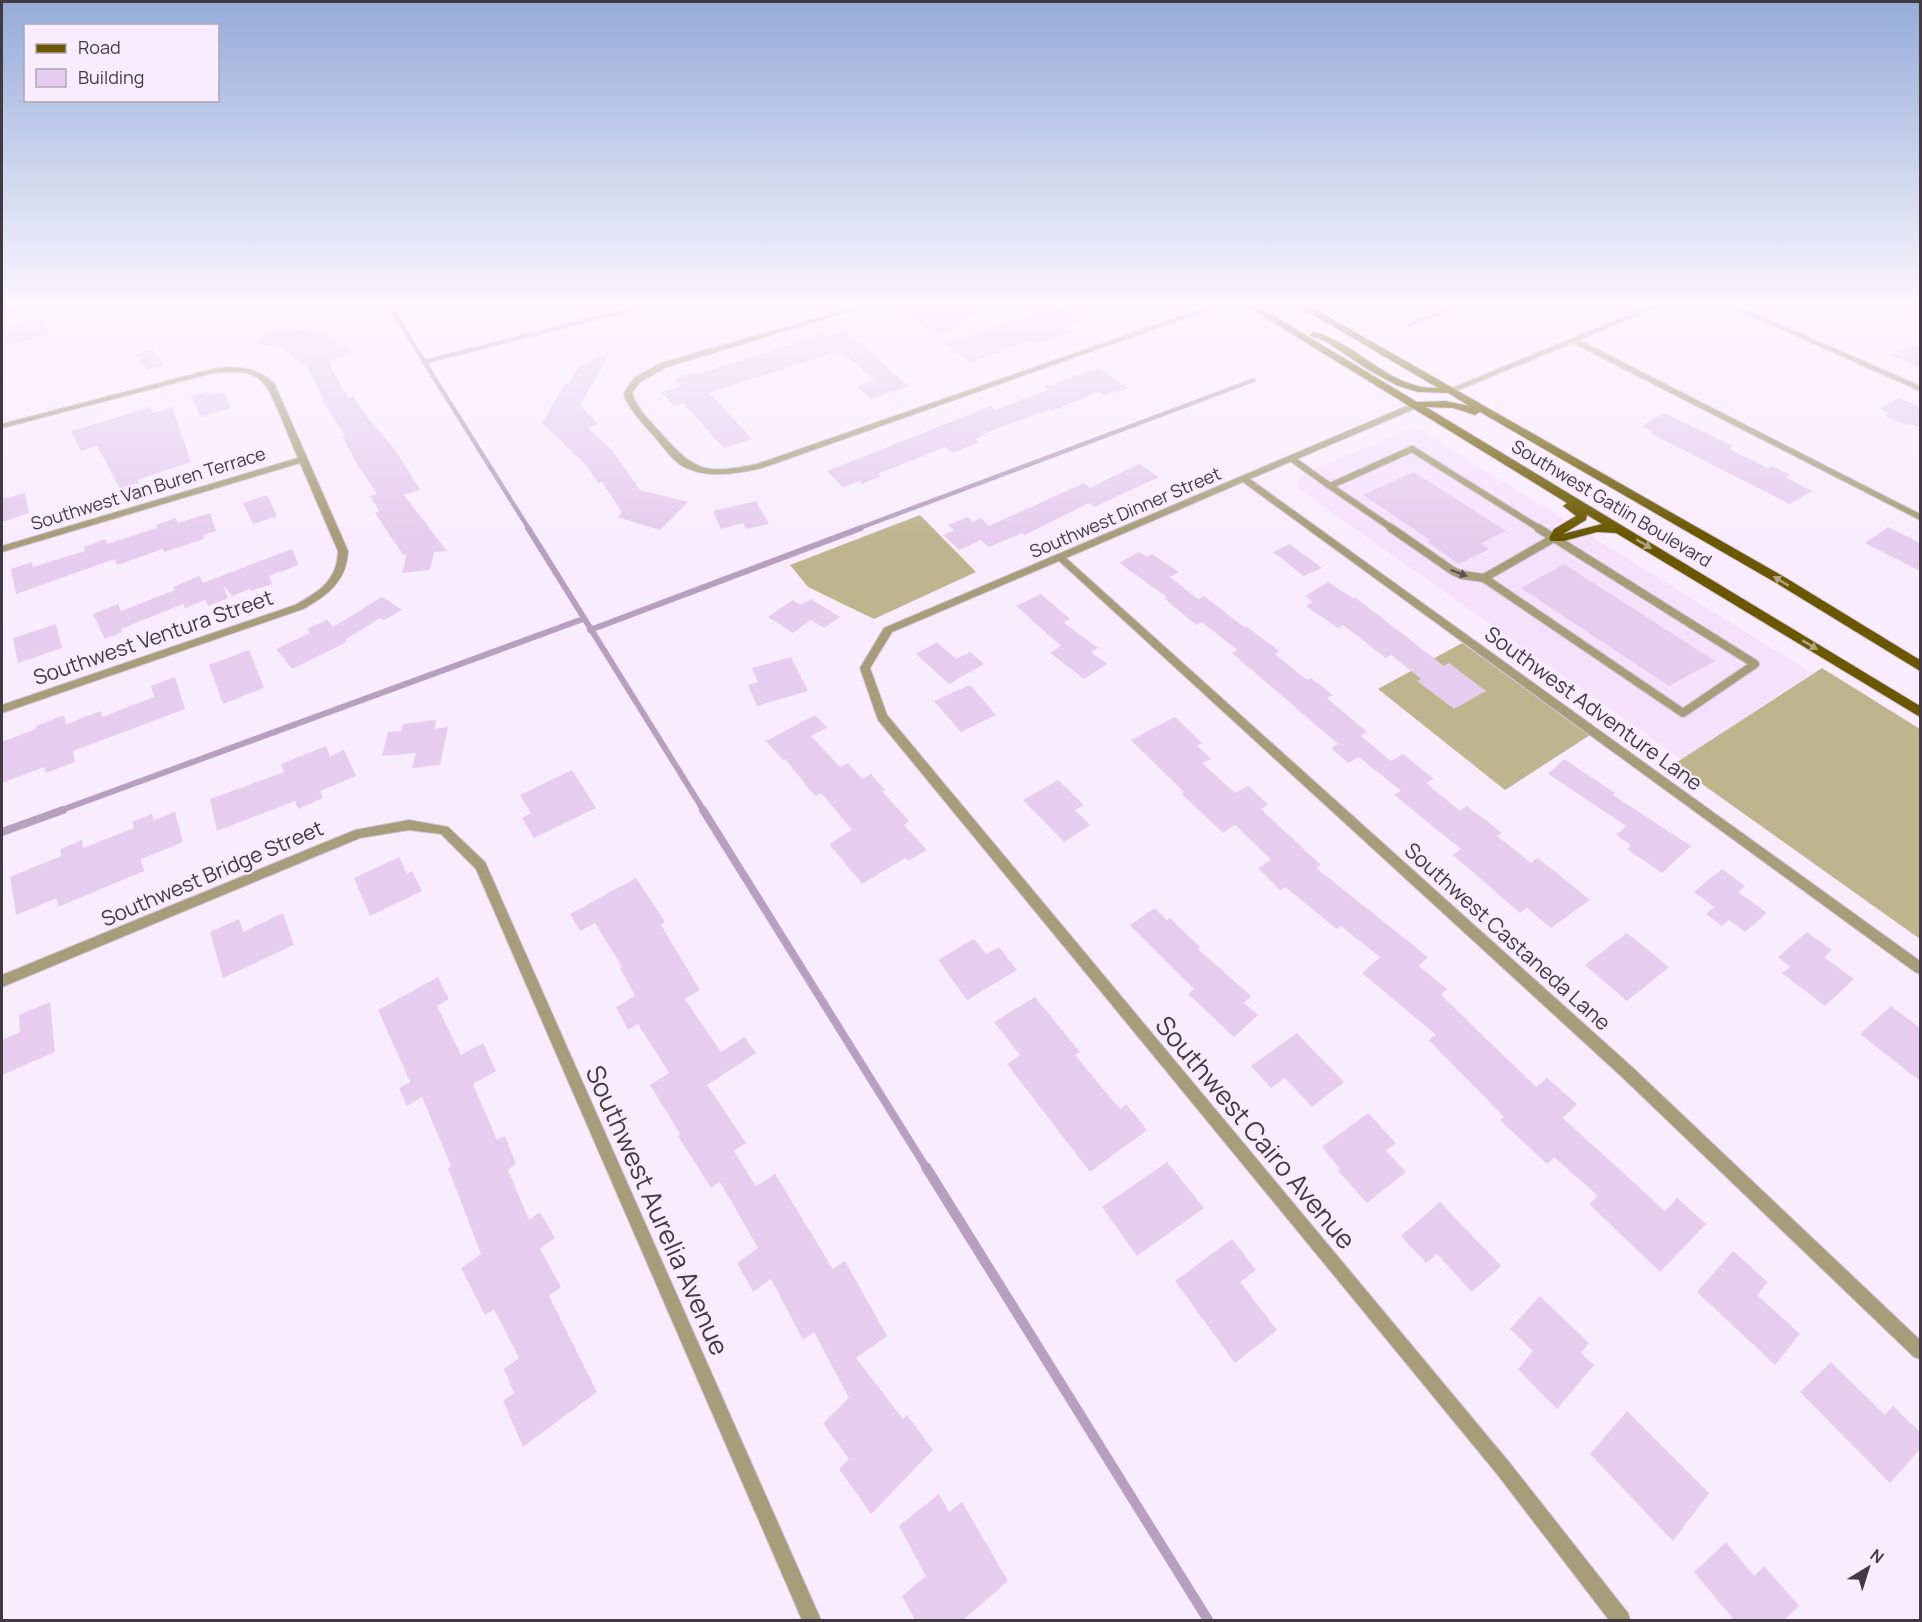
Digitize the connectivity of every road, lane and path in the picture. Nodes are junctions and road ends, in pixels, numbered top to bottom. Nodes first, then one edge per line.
1 (168, 383) edge
2 (269, 383) edge
3 (635, 383) edge
4 (997, 383) edge
5 (1379, 383) edge
6 (1402, 383) edge
7 (1438, 383) edge
8 (1469, 383) edge
9 (1657, 383) edge
10 (1906, 383) edge
11 (1920, 389) edge
12 (1451, 390) junction
13 (1416, 405) junction
14 (2, 426) edge
15 (1455, 429) junction
16 (303, 459) junction
17 (1292, 459) junction
18 (1600, 476) junction
19 (1244, 479) junction
20 (1330, 486) junction
21 (1920, 517) edge
22 (1620, 530) junction
23 (1555, 538) junction
24 (2, 549) edge
25 (1061, 558) junction
26 (1484, 578) junction
27 (1920, 666) edge
28 (865, 668) joint
29 (2, 709) edge
30 (1920, 712) edge
31 (444, 830) joint
32 (1920, 968) edge
33 (2, 981) edge
34 (1920, 1351) edge
35 (812, 1620) edge
36 (1621, 1620) edge

1 - 14 street
2 - 16 street
3 - 4 street
5 - 13 main road, Southwest Gatlin Boulevard
6 - 12 main road
7 - 12 main road, Southwest Gatlin Boulevard
8 - 12 street
9 - 21 street
10 - 11 street
12 - 18 main road, Southwest Gatlin Boulevard
13 - 15 main road, Southwest Gatlin Boulevard
13 - 17 street, Southwest Dinner Street
13 - 18 main road
15 - 22 main road, Southwest Gatlin Boulevard
15 - 23 main road
16 - 24 street, Southwest Van Buren Terrace
16 - 29 street, Southwest Ventura Street
17 - 19 street, Southwest Dinner Street
17 - 20 lane
27 -> 18 main road, Southwest Gatlin Boulevard
19 - 25 street, Southwest Dinner Street
19 - 32 street, Southwest Adventure Lane
20 - 23 lane
20 -> 26 lane
22 - 23 main road
22 -> 30 main road, Southwest Gatlin Boulevard
23 - 26 lane
23 - 26 lane
25 - 28 street, Southwest Dinner Street
25 - 34 street, Southwest Castaneda Lane
28 - 36 street, Southwest Cairo Avenue
31 - 33 street, Southwest Bridge Street
31 - 35 street, Southwest Aurelia Avenue

